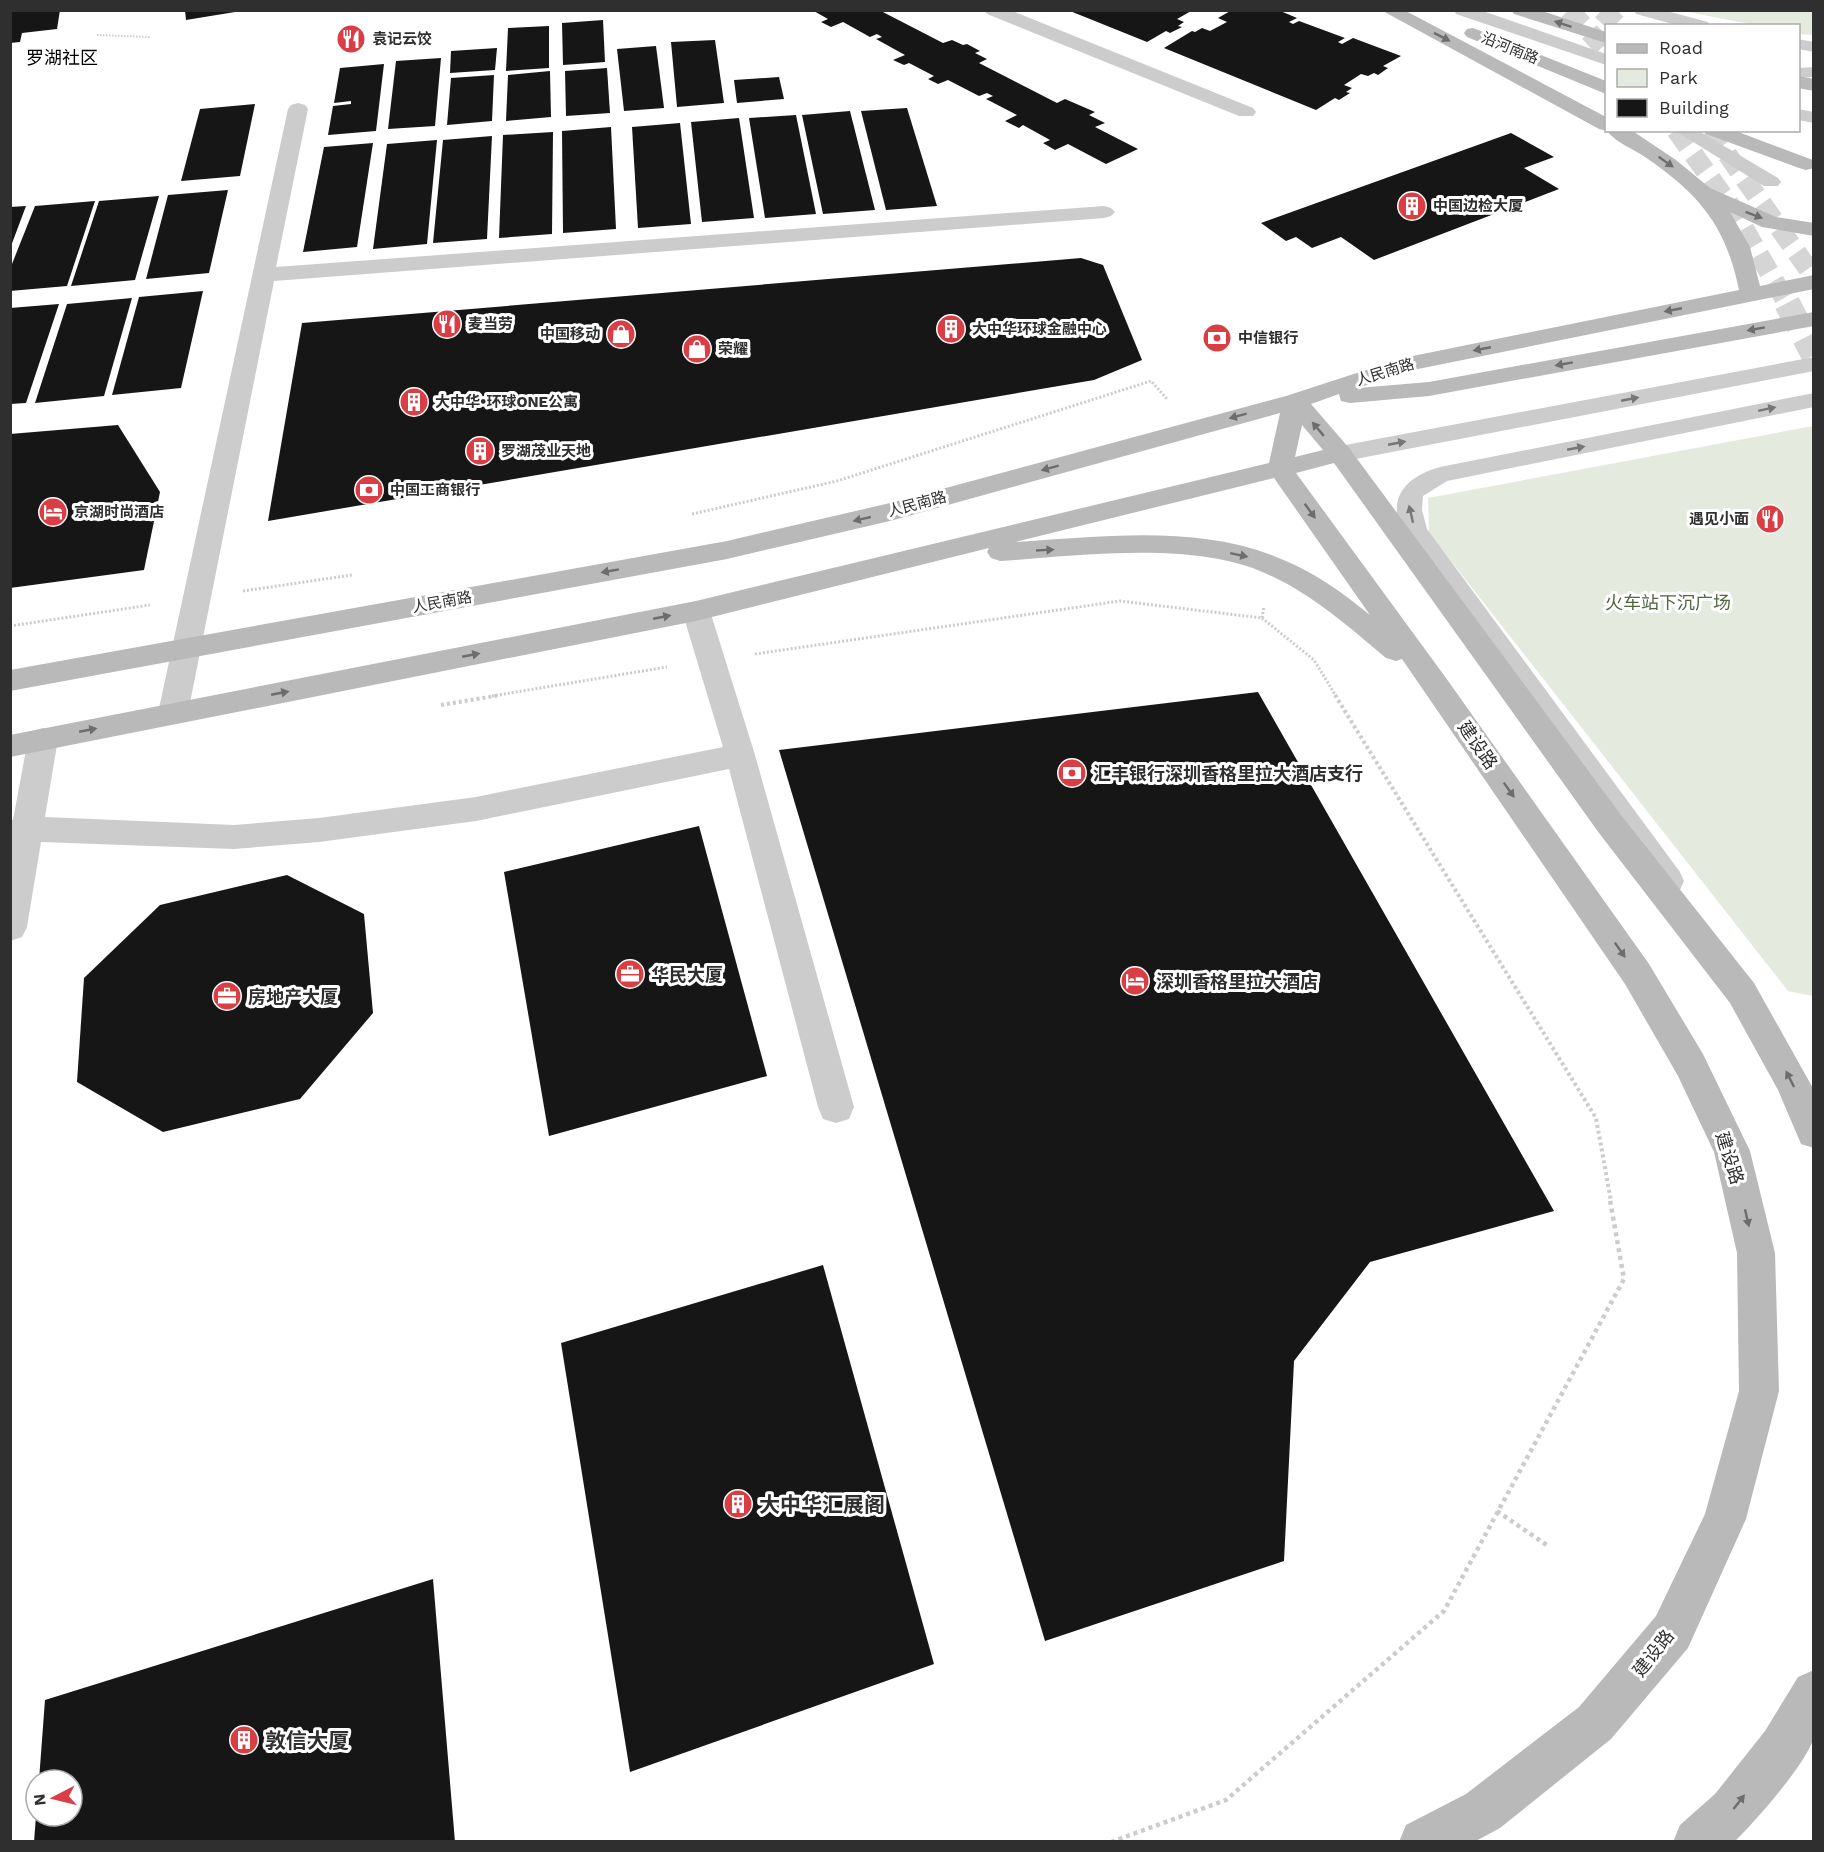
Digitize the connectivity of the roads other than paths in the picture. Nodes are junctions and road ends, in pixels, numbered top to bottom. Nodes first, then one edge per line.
1 (993, 10) edge
2 (1390, 10) edge
3 (1413, 10) edge
4 (1461, 10) edge
5 (1520, 10) edge
6 (1642, 10) edge
7 (1694, 24) edge
8 (1605, 38) edge
9 (1605, 60) edge
10 (1605, 75) edge
11 (1605, 88) edge
12 (298, 109) dead end
13 (1246, 112) dead end
14 (1605, 123) edge
15 (1619, 132) edge
16 (1686, 132) edge
17 (1718, 132) edge
18 (1735, 132) edge
19 (1771, 182) dead end
20 (1700, 191) junction
21 (1104, 212) dead end
22 (1814, 230) edge
23 (263, 275) junction
24 (1814, 282) edge
25 (1751, 294) junction
26 (1814, 319) edge
27 (1814, 364) edge
28 (1814, 400) edge
29 (1295, 401) junction
30 (1340, 454) junction
31 (1280, 469) junction
32 (923, 556) junction
33 (696, 611) junction
34 (185, 650) junction
35 (10, 681) edge
36 (1436, 685) junction
37 (173, 714) junction
38 (43, 739) junction
39 (10, 746) edge
40 (740, 755) junction
41 (20, 831) edge
42 (10, 927) edge
43 (1742, 993) junction
44 (836, 1107) dead end
45 (1814, 1132) edge
46 (1814, 1693) edge
47 (1423, 1842) edge
48 (1697, 1842) edge

1 - 13 street
2 -> 14 main road
3 - 11 main road, 沿河南路
4 - 9 lane
4 - 10 main road, 沿河南路
8 -> 5 main road
6 - 7 lane
12 - 23 street
15 -> 20 main road
16 - 19 lane
17 - 18 main road
20 -> 22 main road
20 - 25 main road
21 - 23 street
23 - 34 street
24 - 25 main road, 人民南路
25 -> 29 main road, 人民南路
26 -> 29 main road
30 -> 27 lane
43 -> 28 lane
30 -> 29 main road
29 - 31 main road
29 -> 34 main road, 人民南路
30 - 31 main road
30 - 43 main road
31 - 32 main road
31 -> 36 main road, 建设路
32 - 33 main road
32 -> 36 main road
37 -> 33 main road
33 - 40 street
34 - 35 main road, 人民南路
34 - 37 street
36 -> 47 main road, 建设路
38 -> 37 main road
38 - 39 main road
38 - 41 street
40 - 41 street
40 - 44 street
41 - 42 street
45 -> 43 main road
48 -> 46 main road

